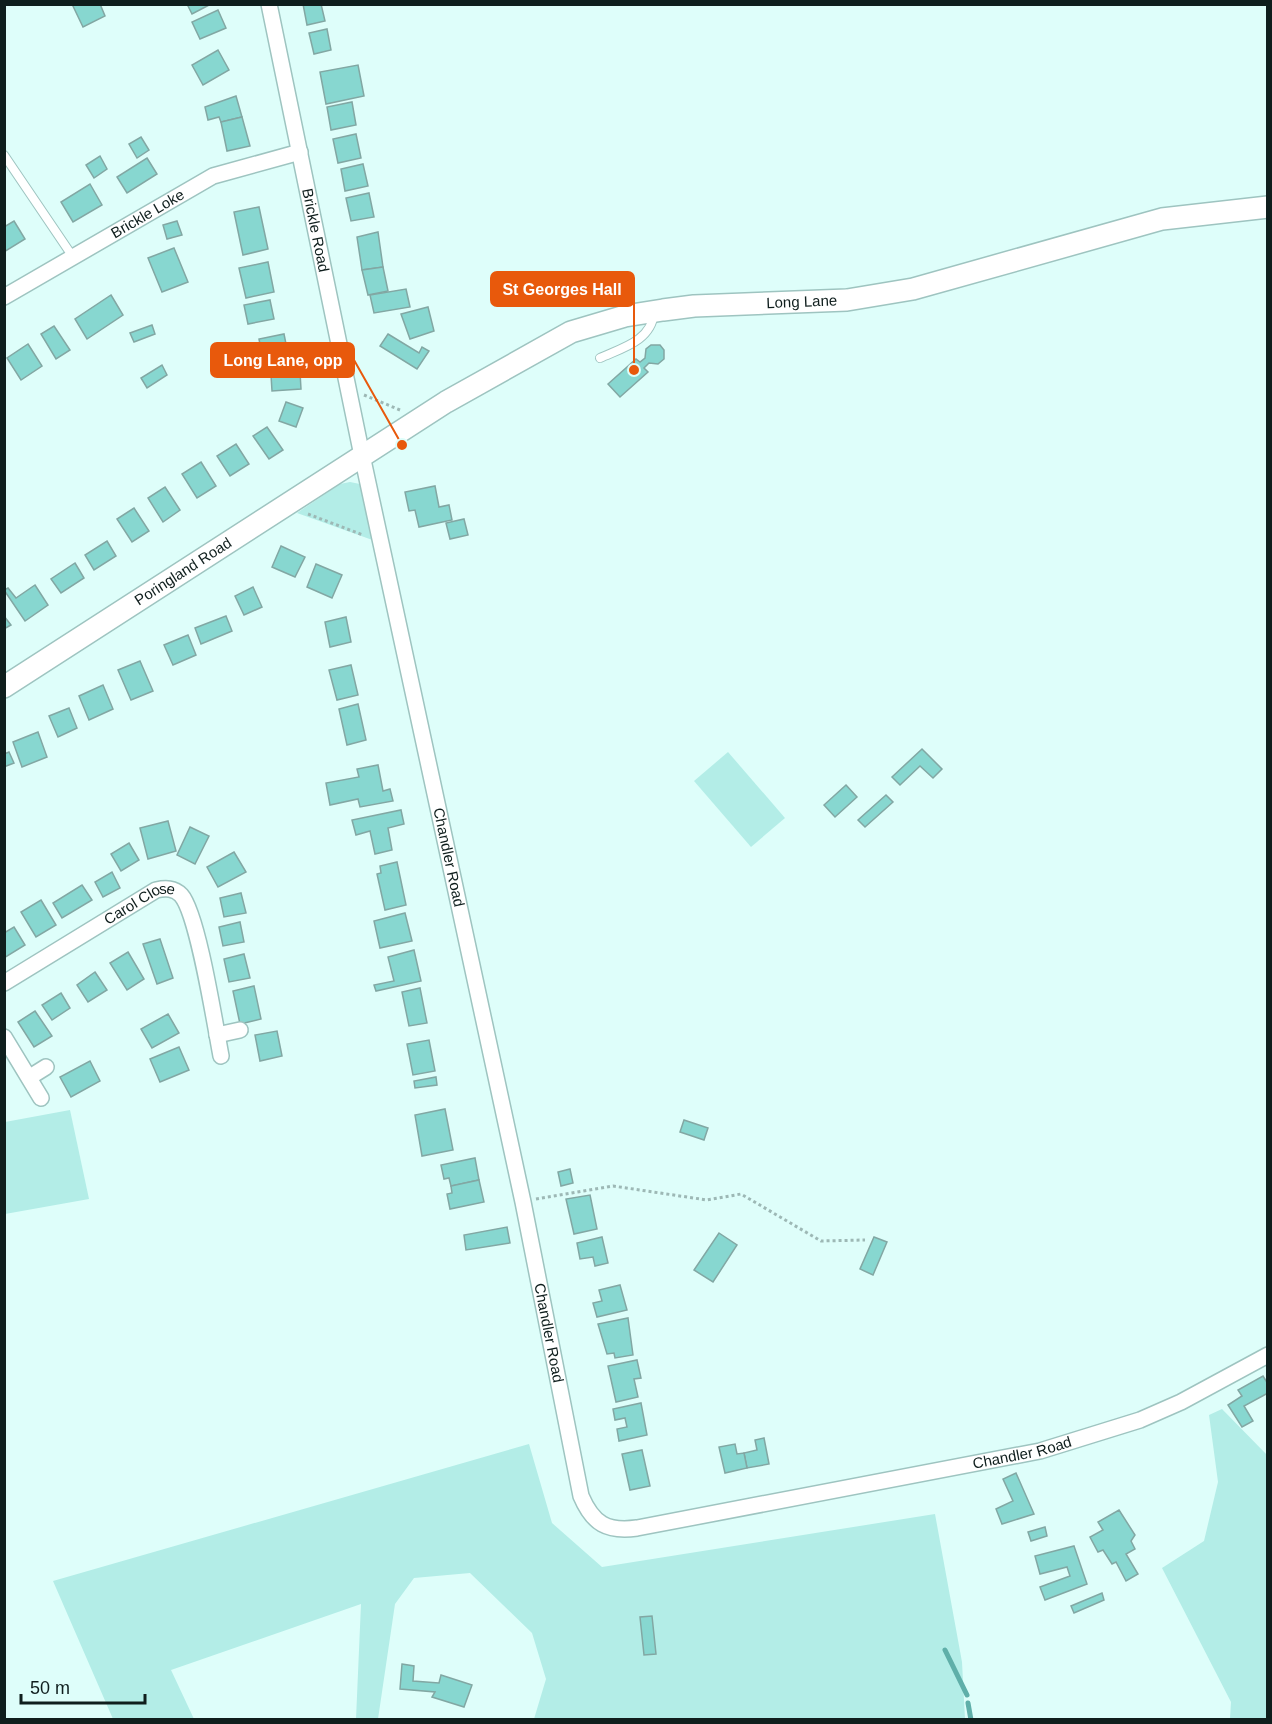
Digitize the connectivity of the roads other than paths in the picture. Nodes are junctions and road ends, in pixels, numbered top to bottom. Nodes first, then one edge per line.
1 (269, 4) edge
2 (300, 152) junction
3 (4, 154) edge
4 (1268, 207) edge
5 (73, 257) junction
6 (4, 297) edge
7 (654, 311) junction
8 (600, 358) dead end
9 (362, 456) junction
10 (4, 687) edge
11 (4, 983) edge
12 (240, 1030) dead end
13 (217, 1035) junction
14 (4, 1037) edge
15 (221, 1056) dead end
16 (46, 1067) dead end
17 (30, 1077) junction
18 (41, 1098) dead end
19 (1268, 1355) edge

1 - 2 street, Brickle Road
2 - 5 street, Brickle Loke
2 - 9 street, Brickle Road
3 - 5 lane
4 - 7 street, Long Lane
5 - 6 street, Brickle Loke
7 - 8 lane
7 - 9 street, Long Lane
9 - 10 street, Poringland Road
9 - 19 street, Chandler Road
11 - 13 street, Carol Close
12 - 13 street
13 - 15 street, Carol Close
14 - 17 street
16 - 17 street
17 - 18 street

